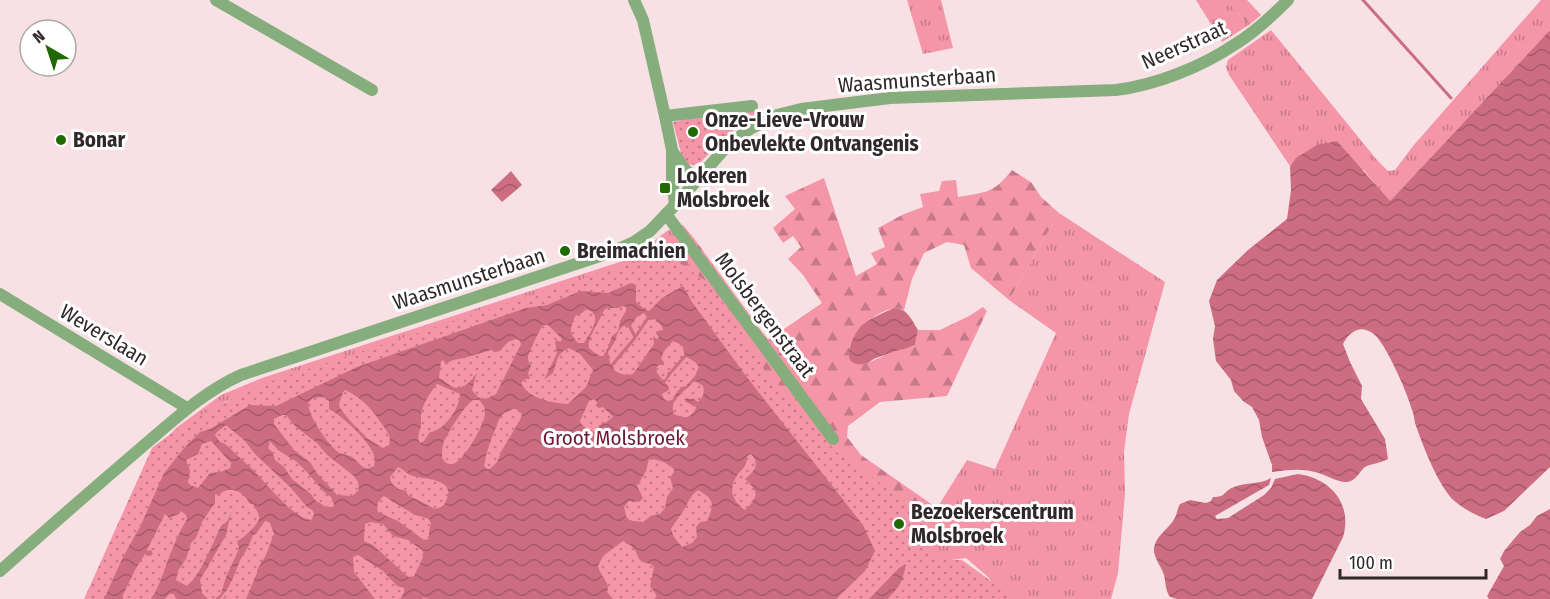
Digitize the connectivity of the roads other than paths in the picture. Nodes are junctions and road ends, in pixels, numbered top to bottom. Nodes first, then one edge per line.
1 (216, 0) edge
2 (634, 0) edge
3 (1288, 0) edge
4 (372, 90) dead end
5 (1116, 90) joint
6 (752, 106) dead end
7 (665, 116) junction
8 (672, 150) junction
9 (697, 181) junction
10 (675, 205) junction
11 (666, 214) junction
12 (0, 294) edge
13 (187, 408) junction
14 (833, 440) dead end
15 (0, 571) edge

1 - 4 street
2 - 7 street
3 - 5 street, Neerstraat
5 - 9 street, Waasmunsterbaan
6 - 7 street
7 - 8 street
8 - 9 street
8 - 10 street
9 - 10 street, Waasmunsterbaan
10 - 11 street, Waasmunsterbaan
11 - 13 street, Waasmunsterbaan
11 - 14 street, Molsbergenstraat
12 - 13 street, Weverslaan
13 - 15 street, Waasmunsterbaan

